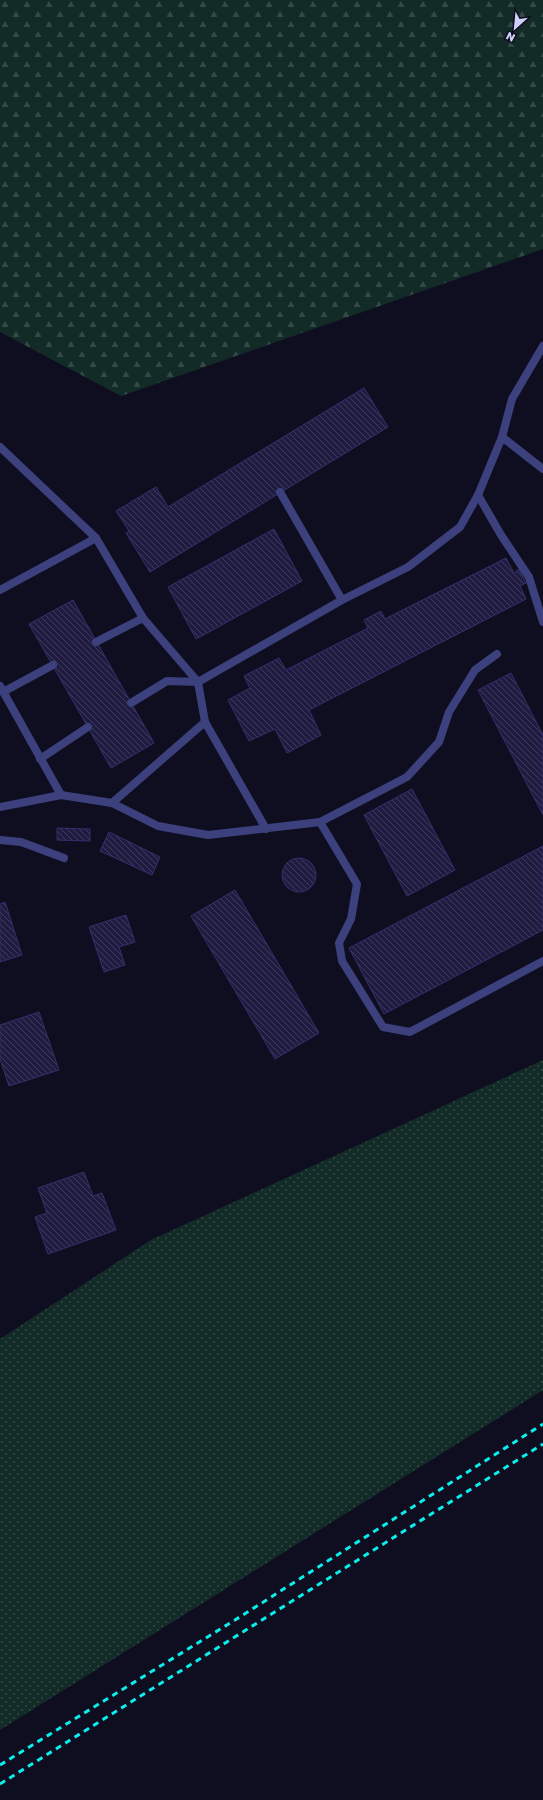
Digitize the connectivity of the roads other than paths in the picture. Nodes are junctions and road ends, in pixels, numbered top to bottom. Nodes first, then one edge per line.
1 (543, 346) edge
2 (502, 437) junction
3 (0, 447) edge
4 (543, 469) edge
5 (280, 492) dead end
6 (478, 495) junction
7 (96, 538) junction
8 (0, 590) edge
9 (342, 600) junction
10 (143, 618) junction
11 (543, 622) edge
12 (96, 642) dead end
13 (498, 654) dead end
14 (53, 665) dead end
15 (198, 682) junction
16 (2, 689) edge
17 (131, 704) dead end
18 (205, 722) junction
19 (88, 727) dead end
20 (40, 759) junction
21 (61, 795) junction
22 (112, 803) junction
23 (0, 807) edge
24 (320, 822) junction
25 (266, 828) junction
26 (0, 840) edge
27 (64, 858) dead end
28 (543, 961) edge

1 - 2 street
2 - 4 street
2 - 6 street
3 - 7 street
5 - 9 street
6 - 9 street
6 - 11 street
7 - 8 street
7 - 10 street
9 - 15 street
10 - 12 street
10 - 15 street
13 - 24 street
14 - 16 street
15 - 17 street
15 - 18 street
16 - 20 street
18 - 22 street
18 - 25 street
19 - 20 street
20 - 21 street
21 - 22 street
21 - 23 street
22 - 25 street
24 - 25 street
24 - 28 street
26 - 27 street

